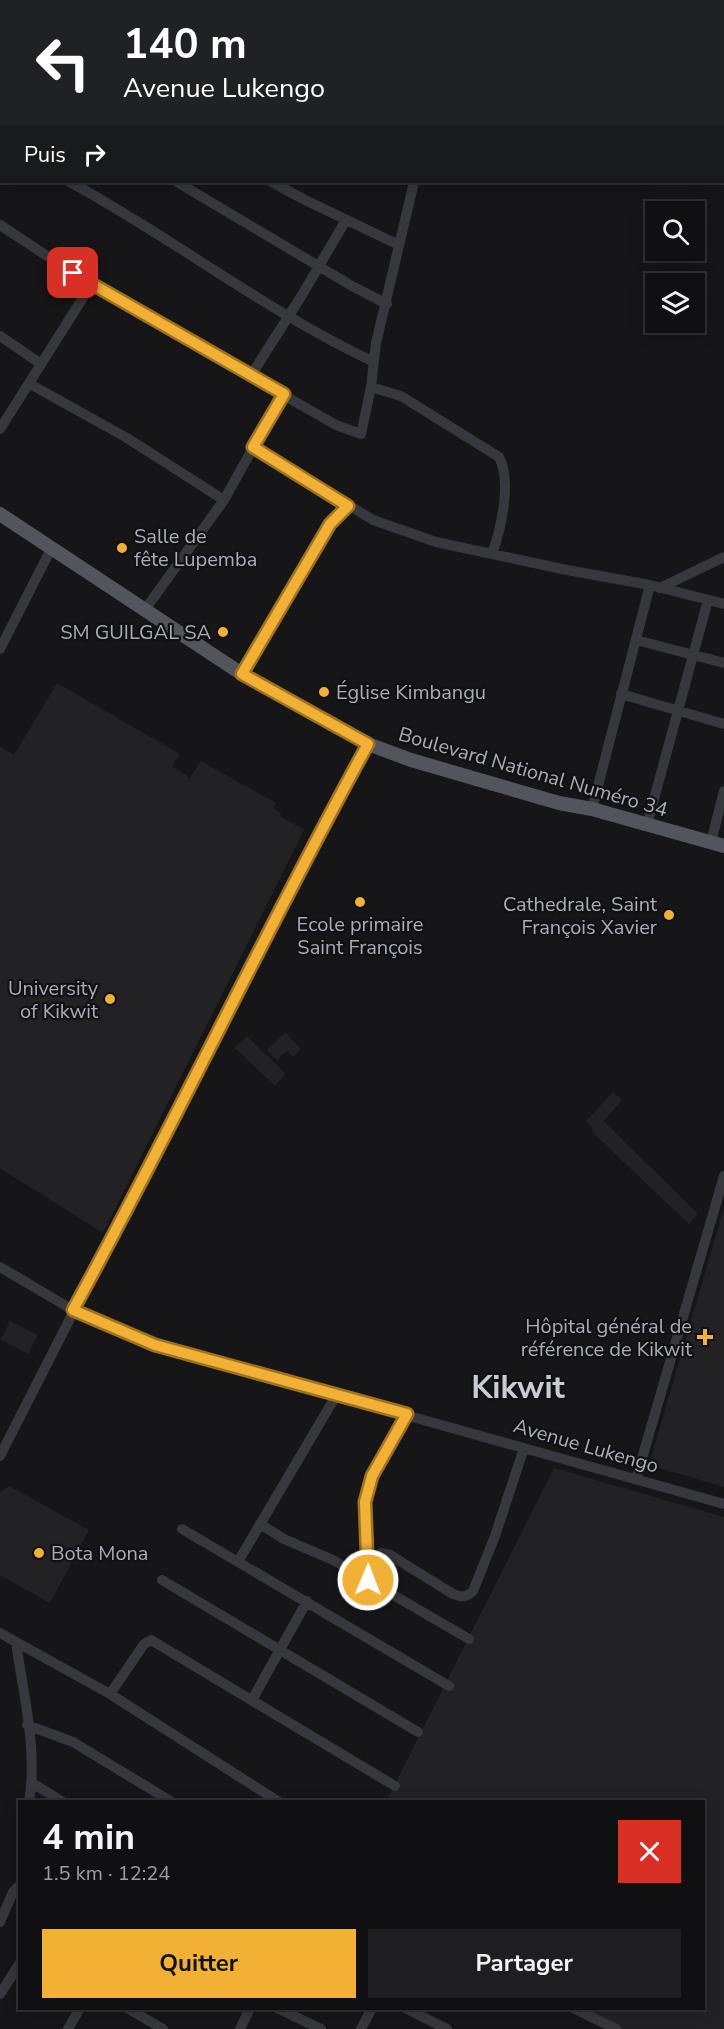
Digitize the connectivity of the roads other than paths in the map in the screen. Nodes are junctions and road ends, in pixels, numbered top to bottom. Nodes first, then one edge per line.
1 (72, 183) edge
2 (179, 183) edge
3 (274, 183) edge
4 (414, 183) edge
5 (346, 220) junction
6 (0, 225) edge
7 (399, 245) junction
8 (320, 266) junction
9 (91, 285) junction
10 (387, 304) junction
11 (290, 315) junction
12 (0, 336) edge
13 (374, 362) junction
14 (41, 364) junction
15 (250, 377) junction
16 (30, 384) junction
17 (371, 387) junction
18 (284, 394) junction
19 (0, 429) edge
20 (253, 447) junction
21 (224, 500) junction
22 (348, 506) junction
23 (0, 514) edge
24 (51, 549) junction
25 (492, 554) junction
26 (724, 557) edge
27 (655, 586) junction
28 (708, 600) junction
29 (724, 604) edge
30 (144, 611) junction
31 (636, 640) junction
32 (0, 648) edge
33 (693, 655) junction
34 (724, 663) edge
35 (242, 674) junction
36 (621, 694) junction
37 (677, 711) junction
38 (724, 724) edge
39 (368, 744) junction
40 (724, 791) edge
41 (592, 809) junction
42 (647, 825) junction
43 (718, 844) edge
44 (724, 1176) edge
45 (0, 1268) edge
46 (73, 1310) junction
47 (337, 1394) junction
48 (407, 1414) junction
49 (524, 1448) junction
50 (2, 1450) edge
51 (636, 1479) junction
52 (724, 1504) edge
53 (260, 1524) junction
54 (182, 1529) dead end
55 (239, 1560) junction
56 (368, 1567) junction
57 (162, 1580) dead end
58 (368, 1580) junction
59 (307, 1601) junction
60 (0, 1633) edge
61 (469, 1639) dead end
62 (16, 1642) junction
63 (280, 1650) junction
64 (449, 1686) dead end
65 (110, 1694) junction
66 (252, 1700) junction
67 (27, 1725) junction
68 (418, 1732) dead end
69 (32, 1783) junction
70 (395, 1786) dead end
71 (29, 1800) edge
72 (60, 1800) edge
73 (169, 1800) edge
74 (276, 1800) edge
75 (17, 1890) edge
76 (0, 1922) edge
77 (18, 1966) edge
78 (0, 1994) edge
79 (79, 2010) edge
80 (130, 2010) edge
81 (249, 2010) edge
82 (281, 2010) edge
83 (371, 2010) edge
84 (409, 2010) edge
85 (577, 2010) edge
86 (68, 2029) edge
87 (163, 2029) edge
88 (240, 2029) edge
89 (321, 2029) edge
90 (361, 2029) edge
91 (447, 2029) edge
92 (616, 2029) edge

1 - 11 street
2 - 8 street
3 - 5 street
4 - 7 street
5 - 7 street
5 - 8 street
6 - 9 street
7 - 10 street
8 - 10 street
8 - 11 street
9 - 14 street
9 - 15 street
10 - 13 street
11 - 13 street
11 - 15 street
12 - 14 street
13 - 17 street
14 - 16 street
15 - 18 street
16 - 19 street
16 - 21 street
17 - 18 street
17 - 25 street
18 - 20 street
20 - 21 street
20 - 22 street
21 - 30 street
22 - 25 street
22 - 35 street
23 - 24 main road, Boulevard National Numéro 34
24 - 30 main road, Boulevard National Numéro 34
24 - 32 street
25 - 27 street
26 - 27 street
27 - 28 street
27 - 31 street
28 - 29 street
28 - 33 street
30 - 35 main road, Boulevard National Numéro 34
31 - 33 street
31 - 36 street
33 - 34 street
33 - 37 street
35 - 39 main road, Boulevard National Numéro 34
36 - 37 street
36 - 41 street
37 - 38 street
37 - 42 street
39 - 41 main road, Boulevard National Numéro 34
39 - 46 street
40 - 43 street
41 - 42 main road, Boulevard National Numéro 34
42 - 43 main road, Boulevard National Numéro 34
44 - 51 street
45 - 46 street, Avenue Lukengo
46 - 47 street, Avenue Lukengo
46 - 50 street
47 - 48 street, Avenue Lukengo
47 - 53 street
48 - 49 street, Avenue Lukengo
48 - 56 street
49 - 51 street, Avenue Lukengo
49 - 56 street
51 - 52 street, Avenue Lukengo
53 - 55 street
53 - 58 street
54 - 55 street
55 - 59 street
56 - 58 street
57 - 63 street
58 - 61 street
59 - 63 street
59 - 64 street
60 - 62 street
62 - 65 street
62 - 67 street
63 - 66 street
63 - 68 street
65 - 66 street
65 - 74 street
66 - 70 street
67 - 69 street
67 - 73 street
69 - 71 street
69 - 72 street
75 - 76 street
77 - 78 street
79 - 86 street
80 - 87 street
81 - 88 street
82 - 89 street
83 - 90 street
84 - 91 street
85 - 92 street

